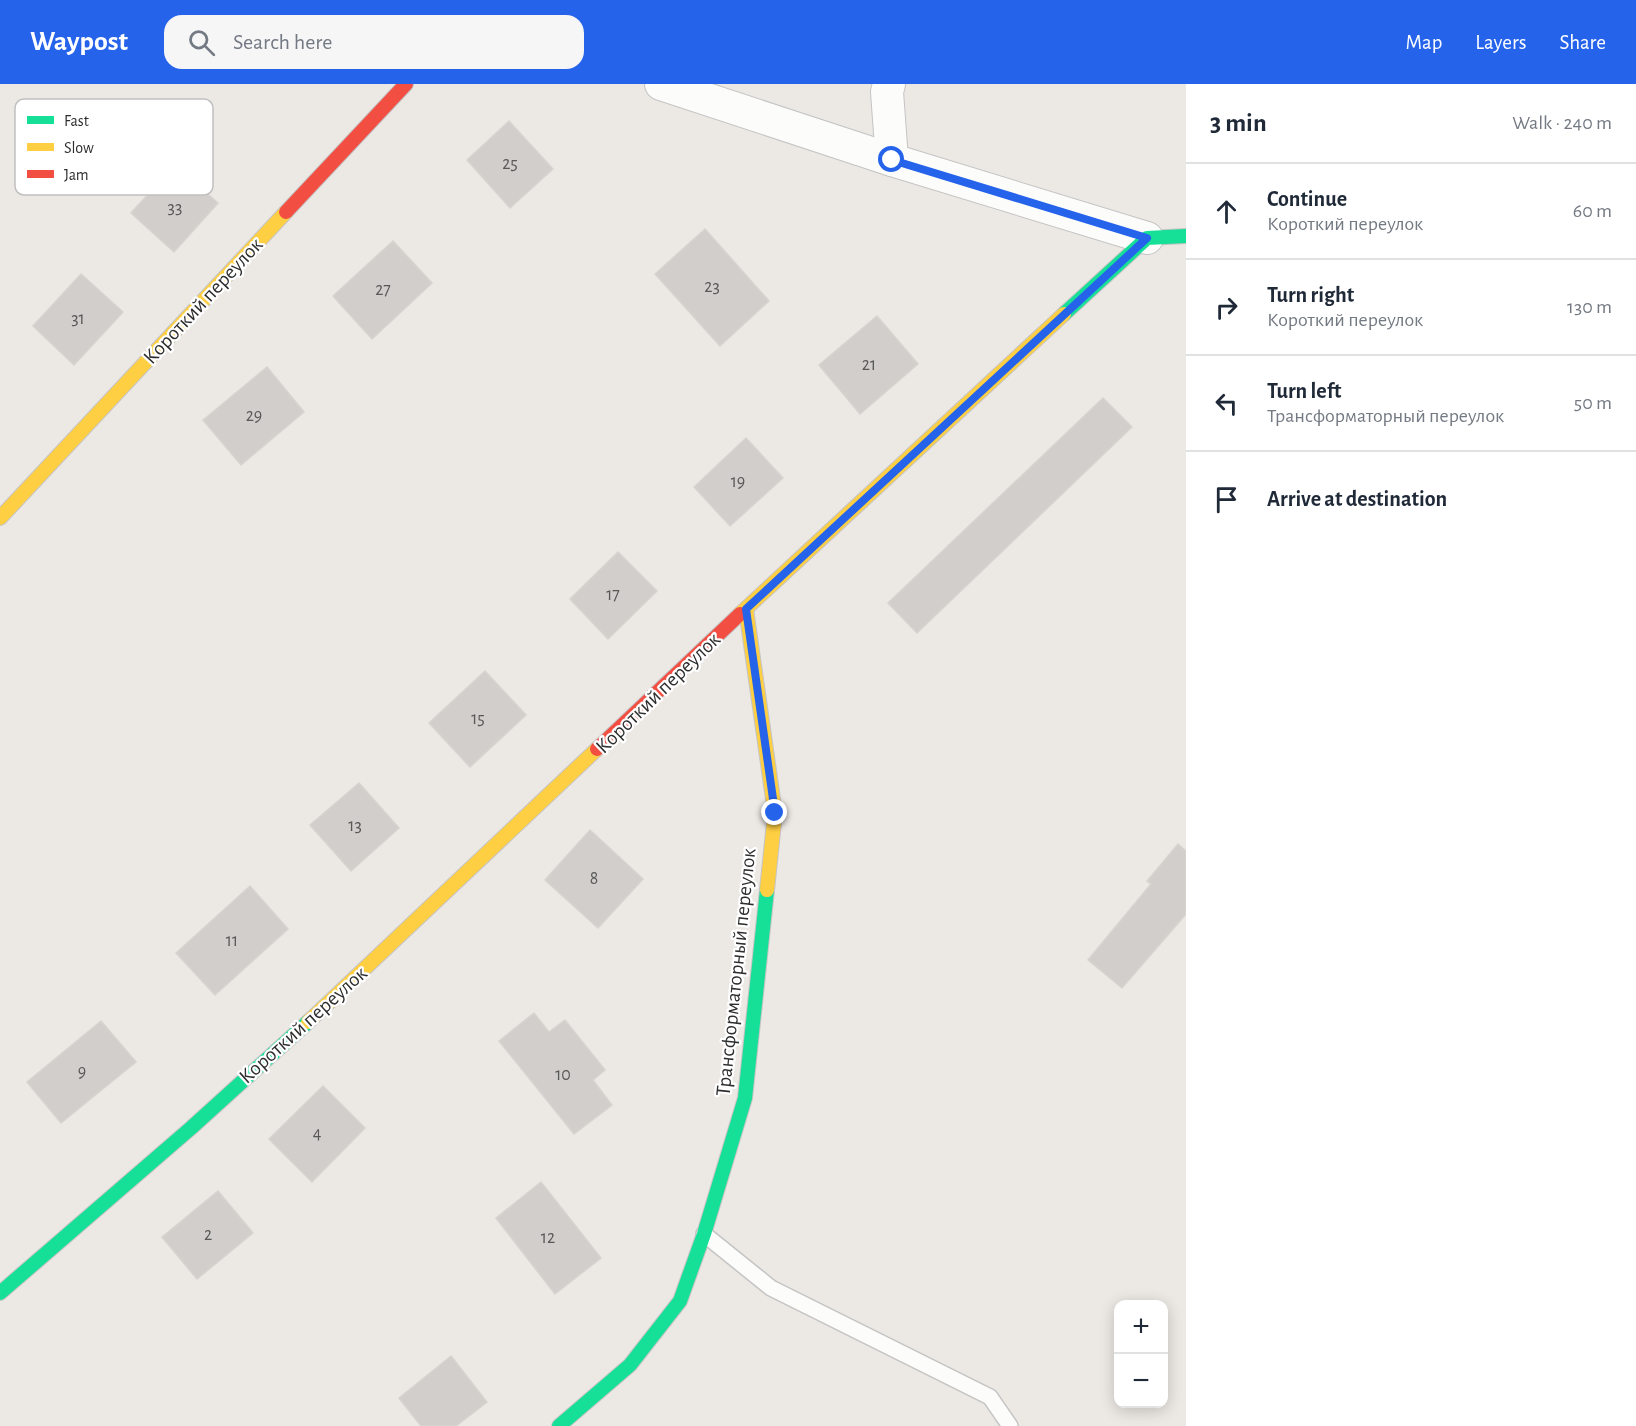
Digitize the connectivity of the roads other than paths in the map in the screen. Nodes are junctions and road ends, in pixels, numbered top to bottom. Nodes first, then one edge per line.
1 (406, 84) edge
2 (661, 84) edge
3 (889, 84) edge
4 (892, 160) junction
5 (1186, 236) edge
6 (1147, 238) junction
7 (0, 518) edge
8 (746, 609) junction
9 (704, 1234) junction
10 (0, 1293) edge
11 (559, 1426) edge
12 (1010, 1426) edge

1 - 7 street, Короткий переулок
2 - 4 street
3 - 4 street
4 - 6 street
5 - 6 street
6 - 8 street, Короткий переулок
8 - 9 street, Трансформаторный переулок
8 - 10 street, Короткий переулок
9 - 11 street, Трансформаторный переулок
9 - 12 lane

